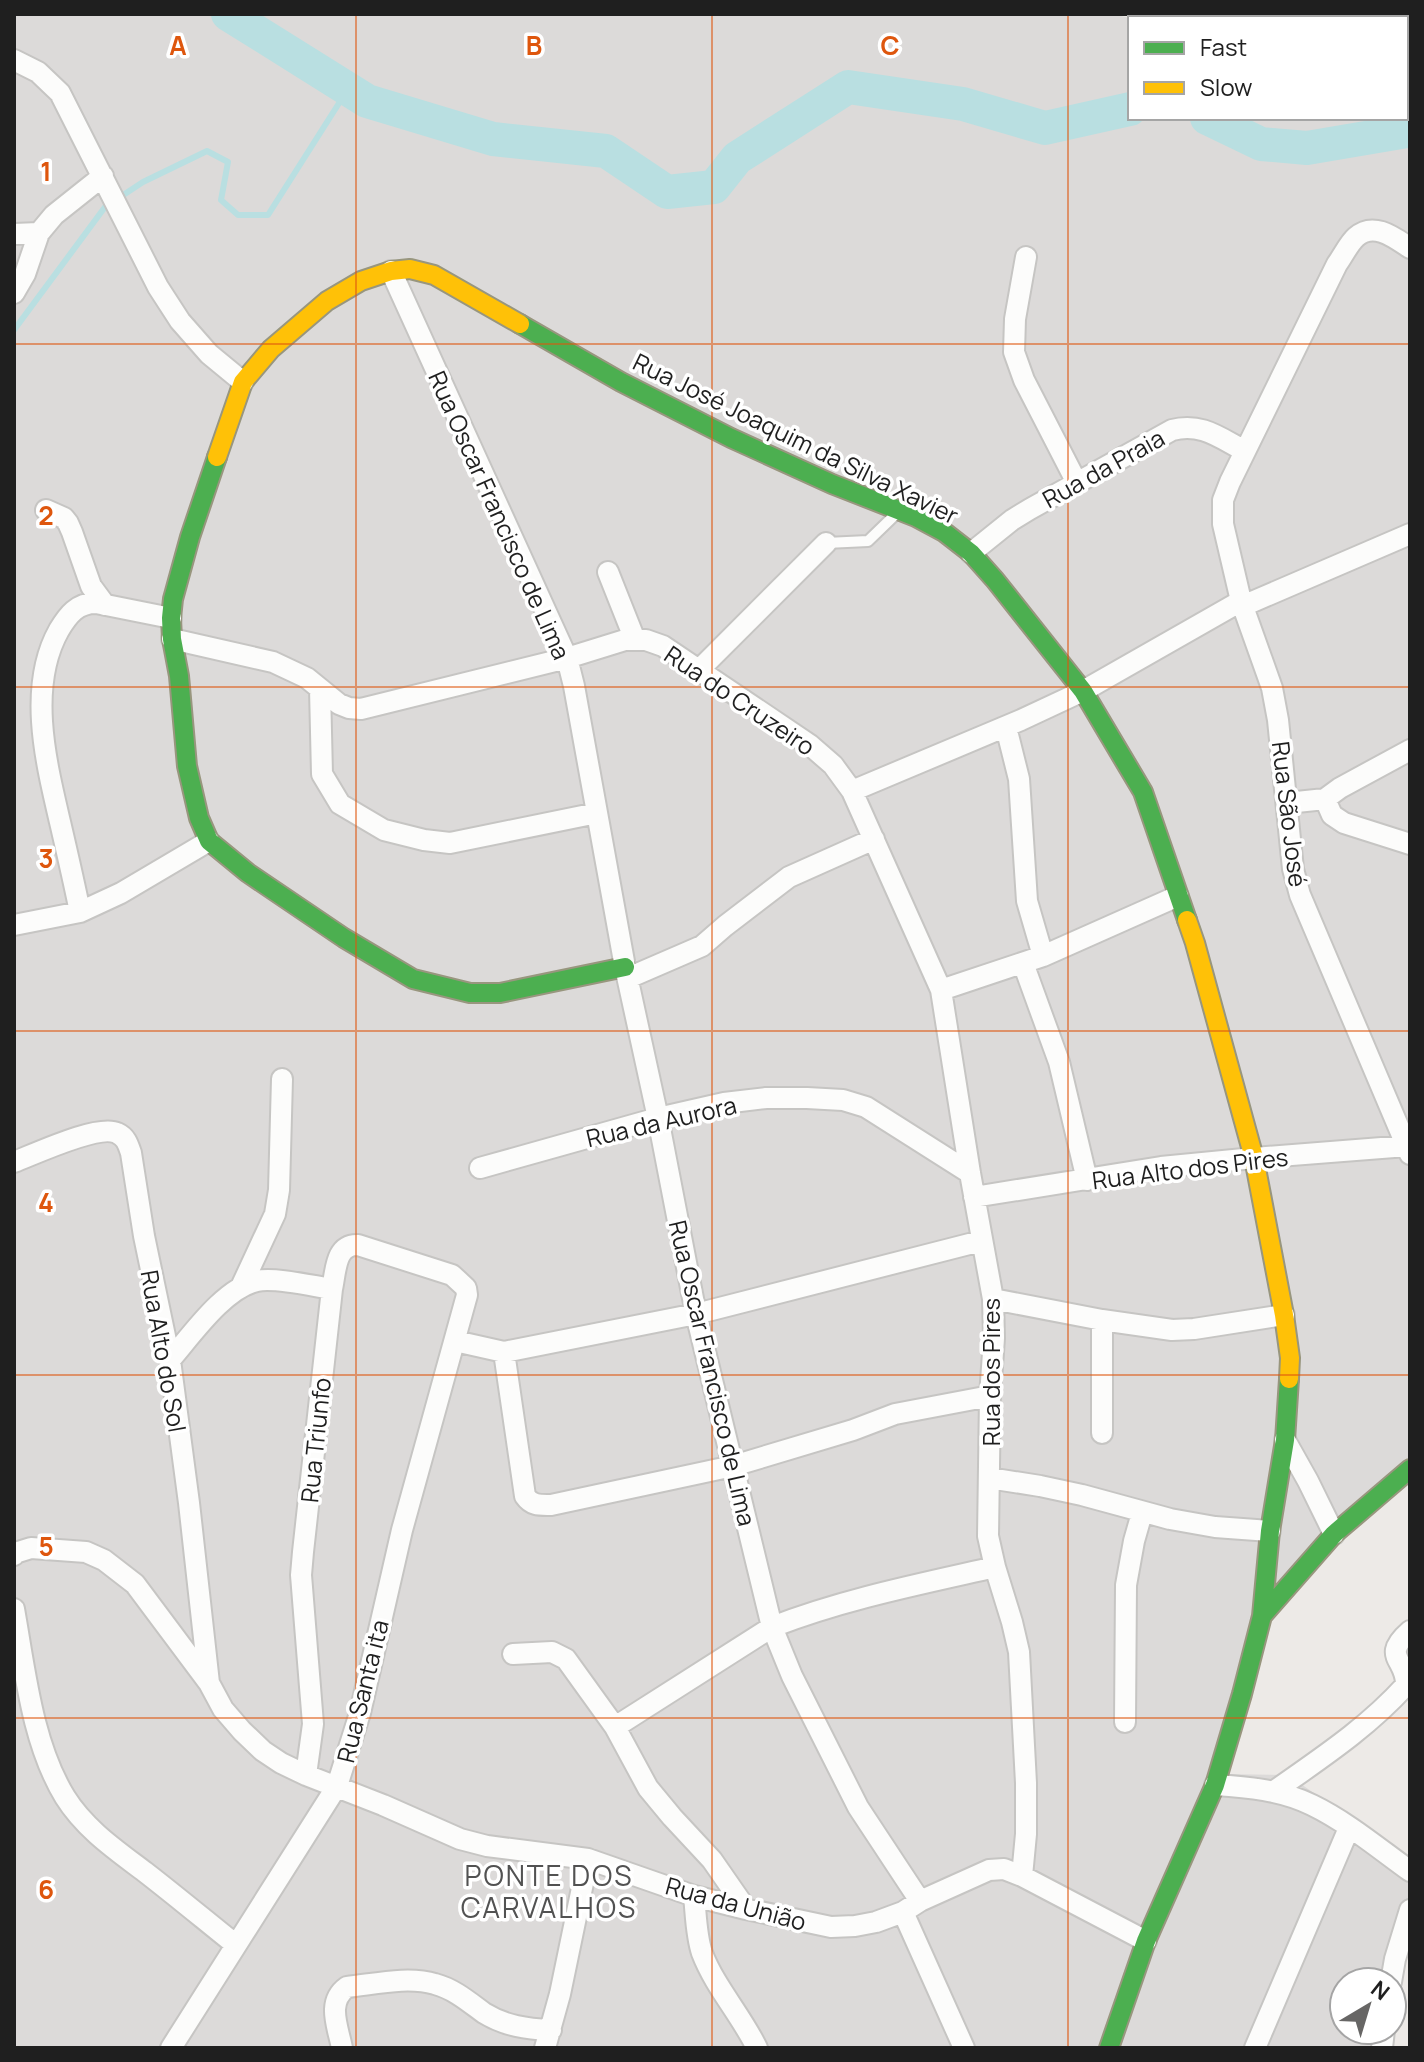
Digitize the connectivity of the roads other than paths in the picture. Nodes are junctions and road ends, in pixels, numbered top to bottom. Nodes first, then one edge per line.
1 (14, 60) edge
2 (106, 182) junction
3 (39, 233) junction
4 (14, 234) edge
5 (1410, 248) edge
6 (1026, 257) dead end
7 (391, 271) junction
8 (14, 293) edge
9 (243, 382) junction
10 (1245, 451) junction
11 (1077, 483) junction
12 (46, 510) dead end
13 (899, 511) junction
14 (1410, 534) edge
15 (826, 543) joint
16 (971, 553) junction
17 (608, 572) dead end
18 (1241, 601) junction
19 (105, 605) junction
20 (171, 618) junction
21 (172, 639) junction
22 (635, 640) junction
23 (567, 658) junction
24 (699, 670) junction
25 (320, 689) junction
26 (1083, 691) junction
27 (1006, 727) junction
28 (1410, 750) edge
29 (852, 791) junction
30 (1325, 799) junction
31 (1287, 803) junction
32 (597, 813) junction
33 (874, 839) junction
34 (209, 841) junction
35 (1410, 844) edge
36 (1178, 896) junction
37 (80, 912) junction
38 (14, 925) edge
39 (1033, 960) junction
40 (627, 973) junction
41 (941, 990) junction
42 (282, 1079) dead end
43 (658, 1118) junction
44 (1408, 1150) edge
45 (1254, 1158) junction
46 (14, 1162) edge
47 (480, 1168) dead end
48 (970, 1173) junction
49 (1087, 1180) junction
50 (974, 1197) junction
51 (981, 1241) junction
52 (241, 1287) junction
53 (332, 1289) junction
54 (467, 1295) joint
55 (993, 1299) junction
56 (696, 1314) junction
57 (1284, 1315) junction
58 (1102, 1320) junction
59 (455, 1341) junction
60 (504, 1352) junction
61 (170, 1360) junction
62 (990, 1396) junction
63 (1102, 1433) dead end
64 (1285, 1440) junction
65 (733, 1466) junction
66 (1410, 1469) edge
67 (989, 1478) junction
68 (1142, 1513) junction
69 (1270, 1531) junction
70 (1334, 1534) junction
71 (14, 1555) edge
72 (995, 1567) junction
73 (14, 1609) edge
74 (1262, 1616) junction
75 (772, 1627) junction
76 (1404, 1636) edge
77 (513, 1654) dead end
78 (209, 1683) junction
79 (1125, 1722) dead end
80 (615, 1727) junction
81 (306, 1775) junction
82 (1215, 1785) junction
83 (337, 1786) junction
84 (1273, 1792) junction
85 (1349, 1828) junction
86 (588, 1859) junction
87 (1410, 1871) edge
88 (1022, 1876) junction
89 (694, 1896) junction
90 (912, 1906) junction
91 (746, 1909) junction
92 (1410, 1910) edge
93 (1146, 1941) junction
94 (236, 1945) junction
95 (1394, 1966) edge
96 (548, 2043) edge
97 (171, 2048) edge
98 (342, 2048) edge
99 (757, 2048) edge
100 (964, 2048) edge
101 (1109, 2048) edge
102 (1255, 2048) edge

1 - 2 street
2 - 3 street
2 - 9 street
3 - 4 street
3 - 8 street
5 - 10 street, Rua São José
6 - 11 street
7 - 9 street, Rua José Joaquim da Silva Xavier
7 - 13 street, Rua José Joaquim da Silva Xavier
7 - 23 street, Rua Oscar Francisco de Lima
9 - 20 street, Rua José Joaquim da Silva Xavier
10 - 11 street, Rua da Praia
10 - 18 street, Rua São José
11 - 16 street, Rua da Praia
12 - 19 street
13 - 15 lane
13 - 16 street, Rua José Joaquim da Silva Xavier
14 - 18 street
15 - 24 street
16 - 26 street, Rua José Joaquim da Silva Xavier
17 - 22 street
18 - 26 street
18 - 31 street, Rua São José
19 - 20 street
19 - 37 street
20 - 21 street, Rua José Joaquim da Silva Xavier
21 - 25 street, Rua do Cruzeiro
21 - 34 street, Rua José Joaquim da Silva Xavier
22 - 23 street, Rua do Cruzeiro
22 - 24 street, Rua do Cruzeiro
23 - 25 street, Rua do Cruzeiro
23 - 32 street, Rua Oscar Francisco de Lima
24 - 29 street, Rua do Cruzeiro
25 - 32 street
26 - 27 street
26 - 36 street, Rua José Joaquim da Silva Xavier
27 - 29 street
27 - 39 street
28 - 30 street
29 - 33 street, Rua dos Pires
30 - 31 street
30 - 35 street
31 - 44 street, Rua São José
32 - 40 street, Rua Oscar Francisco de Lima
33 - 40 street
33 - 41 street, Rua dos Pires
34 - 37 street
34 - 40 street
36 - 39 street
36 - 45 street, Rua José Joaquim da Silva Xavier
37 - 38 street
39 - 41 street
39 - 49 street
40 - 43 street, Rua Oscar Francisco de Lima
41 - 48 street, Rua dos Pires
42 - 52 street
43 - 47 street, Rua da Aurora
43 - 48 street, Rua da Aurora
43 - 56 street, Rua Oscar Francisco de Lima
44 - 45 street, Rua Alto dos Pires
45 - 49 street, Rua Alto dos Pires
45 - 57 street, Rua José Joaquim da Silva Xavier
46 - 61 street, Rua Alto do Sol
48 - 50 street, Rua dos Pires
49 - 50 street, Rua Alto dos Pires
50 - 51 street, Rua dos Pires
51 - 55 street, Rua dos Pires
51 - 56 street
52 - 53 street
52 - 61 street
53 - 54 street, Rua Triunfo
53 - 81 street, Rua Triunfo
54 - 59 street, Rua Santa ita
55 - 58 street
55 - 62 street, Rua dos Pires
56 - 60 street
56 - 65 street, Rua Oscar Francisco de Lima
57 - 58 street
57 - 64 street, Rua José Joaquim da Silva Xavier
58 - 63 street
59 - 60 street
59 - 83 street, Rua Santa ita
60 - 65 street
61 - 78 street, Rua Alto do Sol
62 - 65 street
62 - 67 street, Rua dos Pires
64 - 69 street, Rua José Joaquim da Silva Xavier
64 - 70 street
65 - 75 street, Rua Oscar Francisco de Lima
66 - 70 street
67 - 68 street
67 - 72 street, Rua dos Pires
68 - 69 street
68 - 79 street
69 - 74 street, Rua José Joaquim da Silva Xavier
70 - 74 street
71 - 78 street, Rua da União
72 - 75 street
72 - 88 street, Rua dos Pires
73 - 94 street
74 - 82 street, Rua José Joaquim da Silva Xavier
75 - 80 street
75 - 90 street, Rua Oscar Francisco de Lima
76 - 84 street
77 - 80 street
78 - 81 street, Rua da União
80 - 91 street
81 - 83 street, Rua da União
82 - 84 street
82 - 93 street, Rua José Joaquim da Silva Xavier
83 - 86 street, Rua da União
83 - 94 street, Rua Santa ita
84 - 85 street
85 - 87 street
85 - 102 street
86 - 89 street, Rua da União
86 - 96 street
88 - 90 street, Rua da União
88 - 93 street, Rua da União
89 - 91 street, Rua da União
89 - 99 street
90 - 91 street, Rua da União
90 - 100 street, Rua Oscar Francisco de Lima
92 - 95 street
93 - 101 street, Rua José Joaquim da Silva Xavier
94 - 97 street, Rua Santa ita
96 - 98 street

